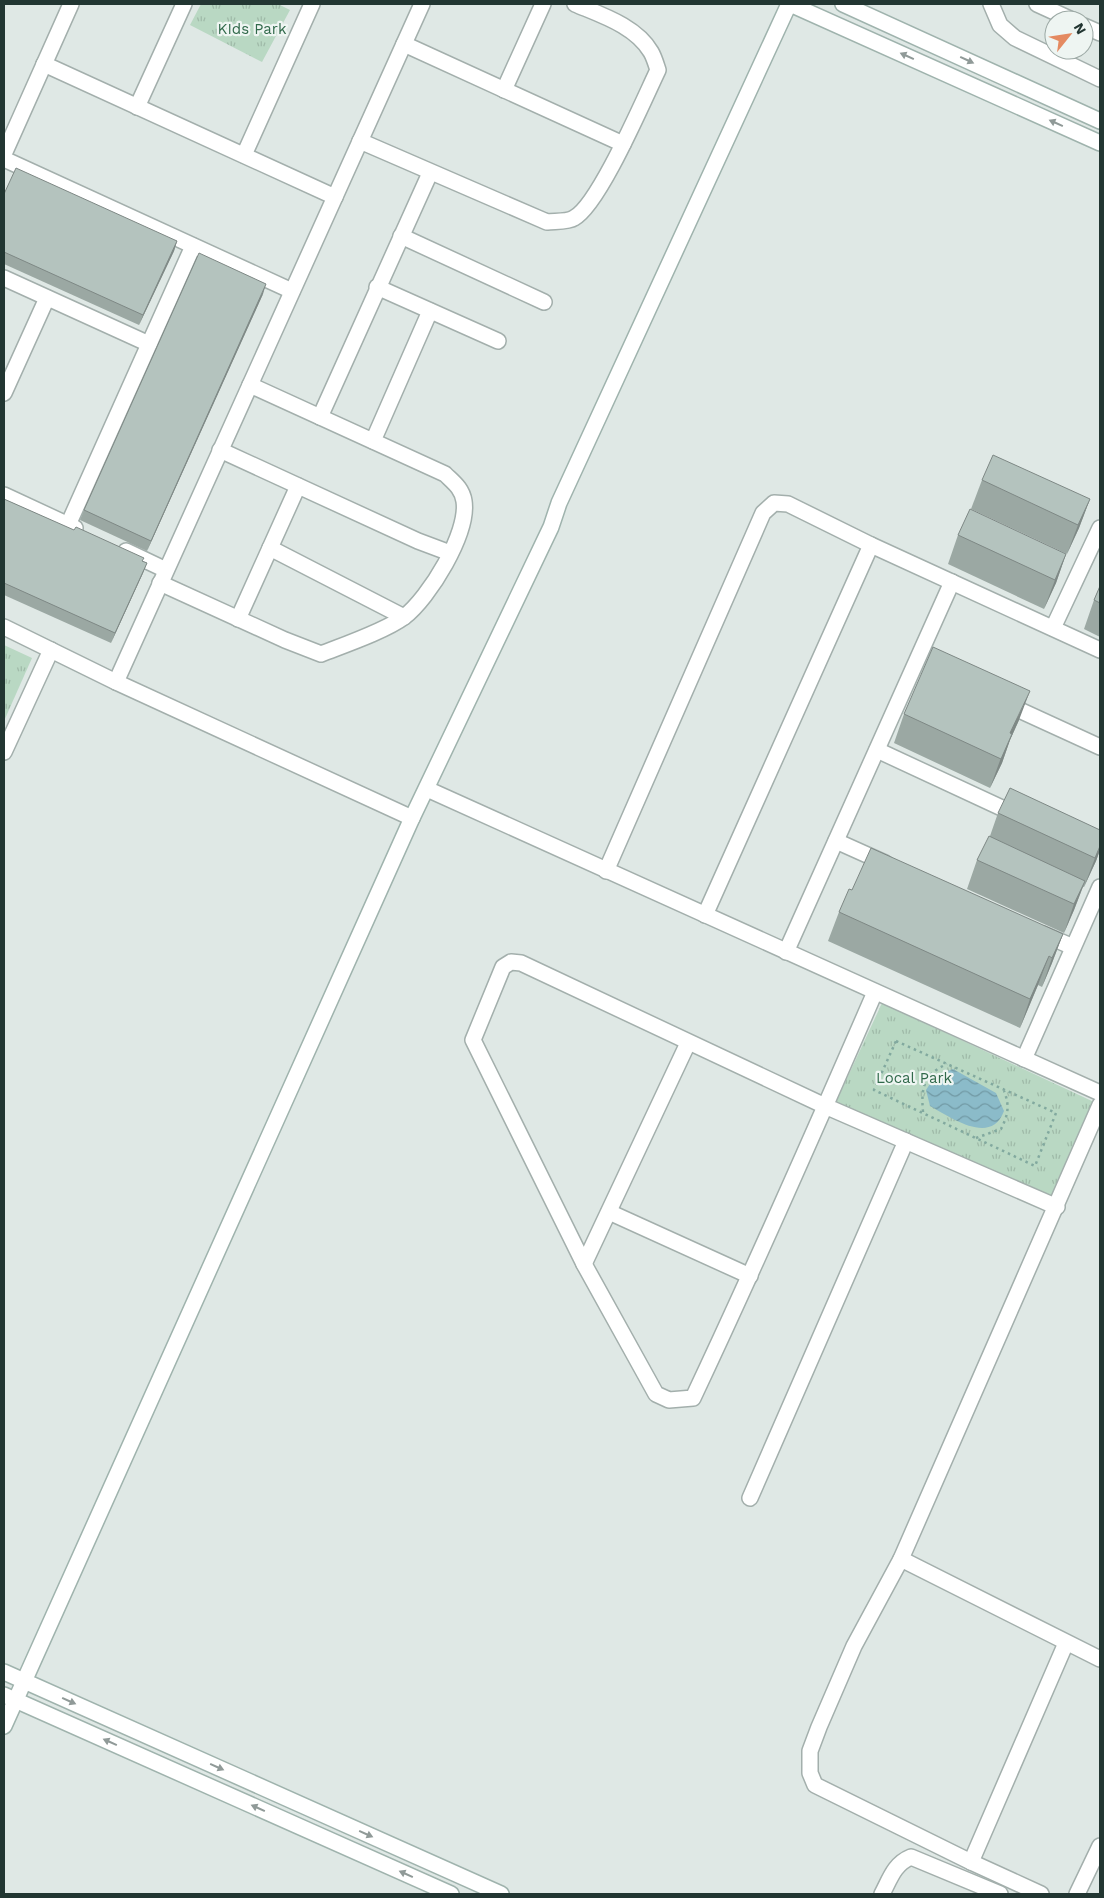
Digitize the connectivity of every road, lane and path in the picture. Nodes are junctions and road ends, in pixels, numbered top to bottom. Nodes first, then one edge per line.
1 (71, 4) edge
2 (184, 4) edge
3 (312, 4) edge
4 (422, 4) edge
5 (543, 4) edge
6 (575, 4) edge
7 (790, 4) edge
8 (843, 4) edge
9 (991, 4) edge
10 (1037, 4) edge
11 (1050, 10) edge
12 (404, 44) junction
13 (44, 64) junction
14 (1100, 79) edge
15 (504, 90) junction
16 (137, 106) junction
17 (1100, 121) edge
18 (360, 141) junction
19 (1100, 143) edge
20 (623, 144) junction
21 (4, 154) edge
22 (244, 155) junction
23 (4, 159) edge
24 (430, 173) junction
25 (335, 197) junction
26 (401, 236) junction
27 (194, 246) junction
28 (4, 278) edge
29 (377, 287) junction
30 (292, 291) junction
31 (47, 298) junction
32 (544, 302) dead end
33 (430, 311) junction
34 (498, 341) dead end
35 (149, 344) junction
36 (9, 368) edge
37 (250, 385) junction
38 (4, 393) edge
39 (320, 417) junction
40 (373, 441) junction
41 (220, 450) junction
42 (298, 486) junction
43 (4, 496) edge
44 (68, 525) junction
45 (1100, 528) edge
46 (86, 533) edge
47 (112, 545) edge
48 (871, 545) junction
49 (270, 548) junction
50 (450, 553) junction
51 (163, 577) junction
52 (952, 582) junction
53 (404, 617) junction
54 (238, 619) junction
55 (4, 627) edge
56 (1053, 628) junction
57 (51, 650) junction
58 (1100, 650) edge
59 (916, 664) junction
60 (934, 672) edge
61 (116, 682) junction
62 (986, 695) edge
63 (1100, 747) edge
64 (877, 750) junction
65 (4, 752) edge
66 (427, 789) junction
67 (412, 818) junction
68 (1029, 820) edge
69 (836, 841) junction
70 (900, 870) edge
71 (606, 871) junction
72 (1100, 887) edge
73 (705, 916) junction
74 (1028, 927) edge
75 (1073, 947) junction
76 (786, 952) junction
77 (875, 992) junction
78 (688, 1043) junction
79 (1024, 1059) junction
80 (947, 1064) junction
81 (1003, 1089) junction
82 (1100, 1094) edge
83 (1100, 1105) edge
84 (825, 1106) junction
85 (924, 1113) junction
86 (976, 1138) junction
87 (906, 1141) junction
88 (1057, 1207) junction
89 (609, 1212) junction
90 (584, 1264) junction
91 (750, 1276) junction
92 (750, 1498) dead end
93 (900, 1559) junction
94 (1066, 1643) junction
95 (1100, 1659) edge
96 (4, 1672) edge
97 (24, 1681) junction
98 (10, 1697) edge
99 (4, 1726) edge
100 (1100, 1846) edge
101 (971, 1862) junction
102 (451, 1894) edge
103 (501, 1894) edge
104 (882, 1894) edge
105 (1000, 1894) edge
106 (1041, 1894) edge
107 (1077, 1894) edge

1 - 13 street
2 - 16 street
3 - 22 street
4 - 12 street
5 - 15 street
6 - 20 street
19 -> 7 street
7 - 66 street
8 -> 17 street
9 - 14 street
10 - 11 street
12 - 15 street
12 - 18 street
13 - 16 street
13 - 21 street
15 - 20 street
16 - 22 street
18 - 24 street
18 - 25 street
20 - 24 street
22 - 25 street
23 - 27 street
24 - 26 street
25 - 30 street
26 - 29 street
26 - 32 street
27 - 30 street
27 - 35 street
28 - 31 street
29 - 33 street
29 - 39 street
30 - 37 street
31 - 35 street
31 - 36 street
33 - 34 street
33 - 40 street
35 - 44 street
36 - 38 street
37 - 39 street
37 - 41 street
39 - 40 street
40 - 50 street
41 - 42 street
41 - 51 street
42 - 49 street
42 - 50 street
43 - 44 street
44 - 46 street
45 - 56 street
47 - 51 street
48 - 52 street
48 - 71 street
48 - 73 street
49 - 53 street
49 - 54 street
50 - 53 street
51 - 54 street
51 - 61 street
52 - 56 street
52 - 59 street
53 - 54 street
55 - 57 street
56 - 58 street
57 - 61 street
57 - 65 street
59 - 60 street
59 - 64 street
61 - 67 street
62 - 63 street
64 - 68 street
64 - 69 street
66 - 67 street
66 - 71 street
67 - 97 street
69 - 70 street
69 - 76 street
71 - 73 street
72 - 75 street
73 - 76 street
74 - 75 street
75 - 79 street
76 - 77 street
77 - 79 street
77 - 84 street
78 - 84 street
78 - 89 street
78 - 90 street
79 - 82 street
80 - 81 path
80 - 85 path
80 - 85 path
81 - 86 path
81 - 86 path
83 - 88 street
84 - 87 street
84 - 91 street
85 - 86 path
87 - 88 street
87 - 92 street
88 - 93 street
89 - 90 street
89 - 91 street
90 - 91 street
93 - 94 street
93 - 101 street
94 - 95 street
94 - 101 street
96 - 97 street
97 - 98 street
97 -> 103 street
98 - 99 street
102 -> 98 street
100 - 107 street
101 - 106 street
104 - 105 street

